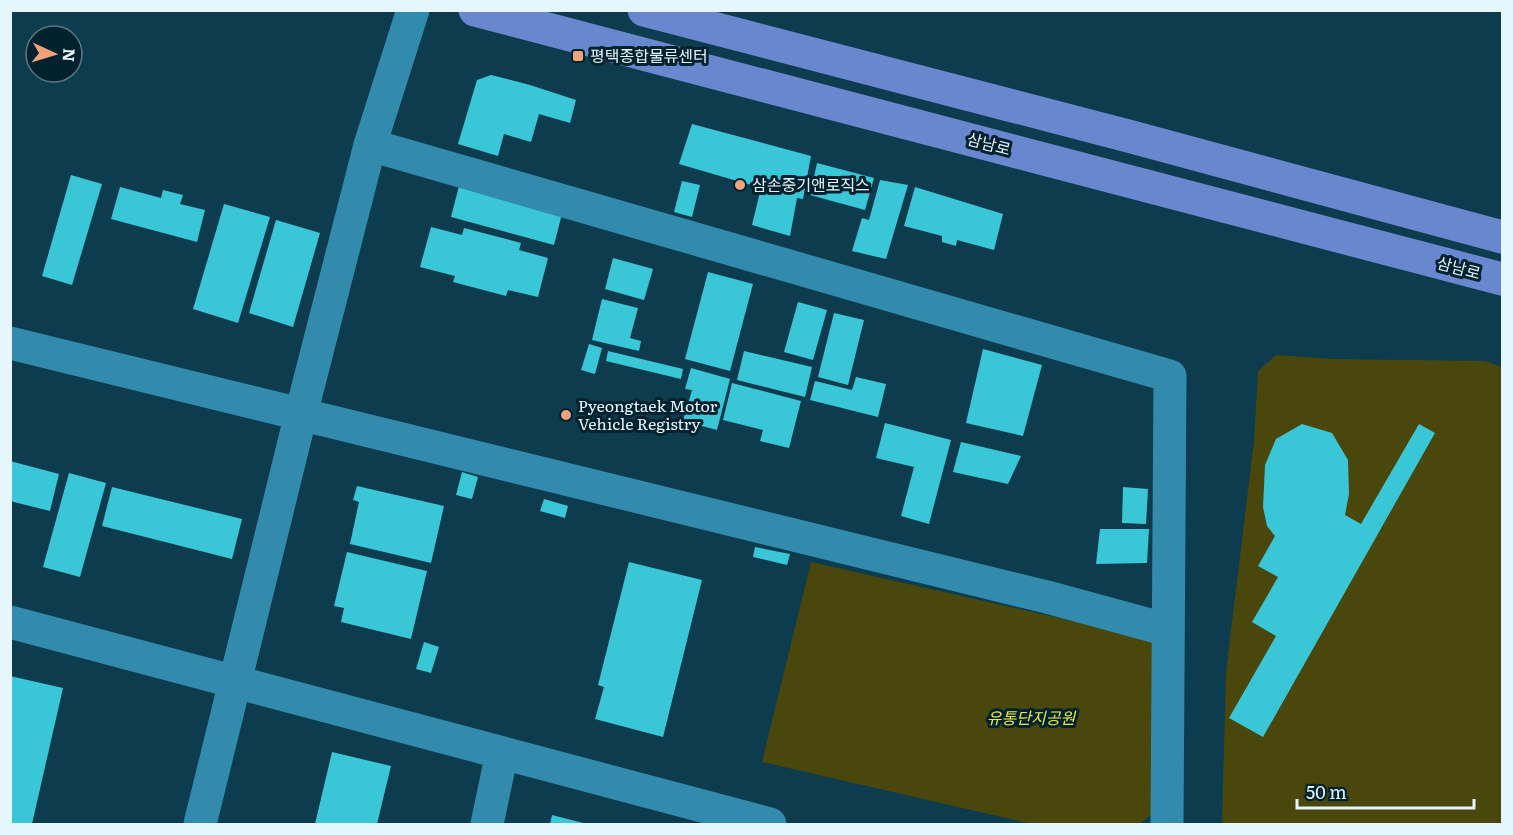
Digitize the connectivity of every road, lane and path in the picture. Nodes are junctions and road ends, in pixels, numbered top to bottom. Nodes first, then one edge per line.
1 (413, 10) edge
2 (476, 10) edge
3 (644, 10) edge
4 (370, 145) junction
5 (1503, 237) edge
6 (1503, 279) edge
7 (10, 343) edge
8 (301, 414) junction
9 (10, 622) edge
10 (1168, 630) junction
11 (236, 682) junction
12 (502, 753) junction
13 (200, 825) edge
14 (487, 825) edge
15 (770, 825) edge
16 (1167, 825) edge

1 - 4 street
2 - 6 main road, 삼남로
3 - 5 main road
4 - 8 street
4 - 10 street
7 - 8 street
8 - 10 street
8 - 11 street
9 - 11 street
10 - 16 street
11 - 12 street
11 - 13 street
12 - 14 street
12 - 15 street

